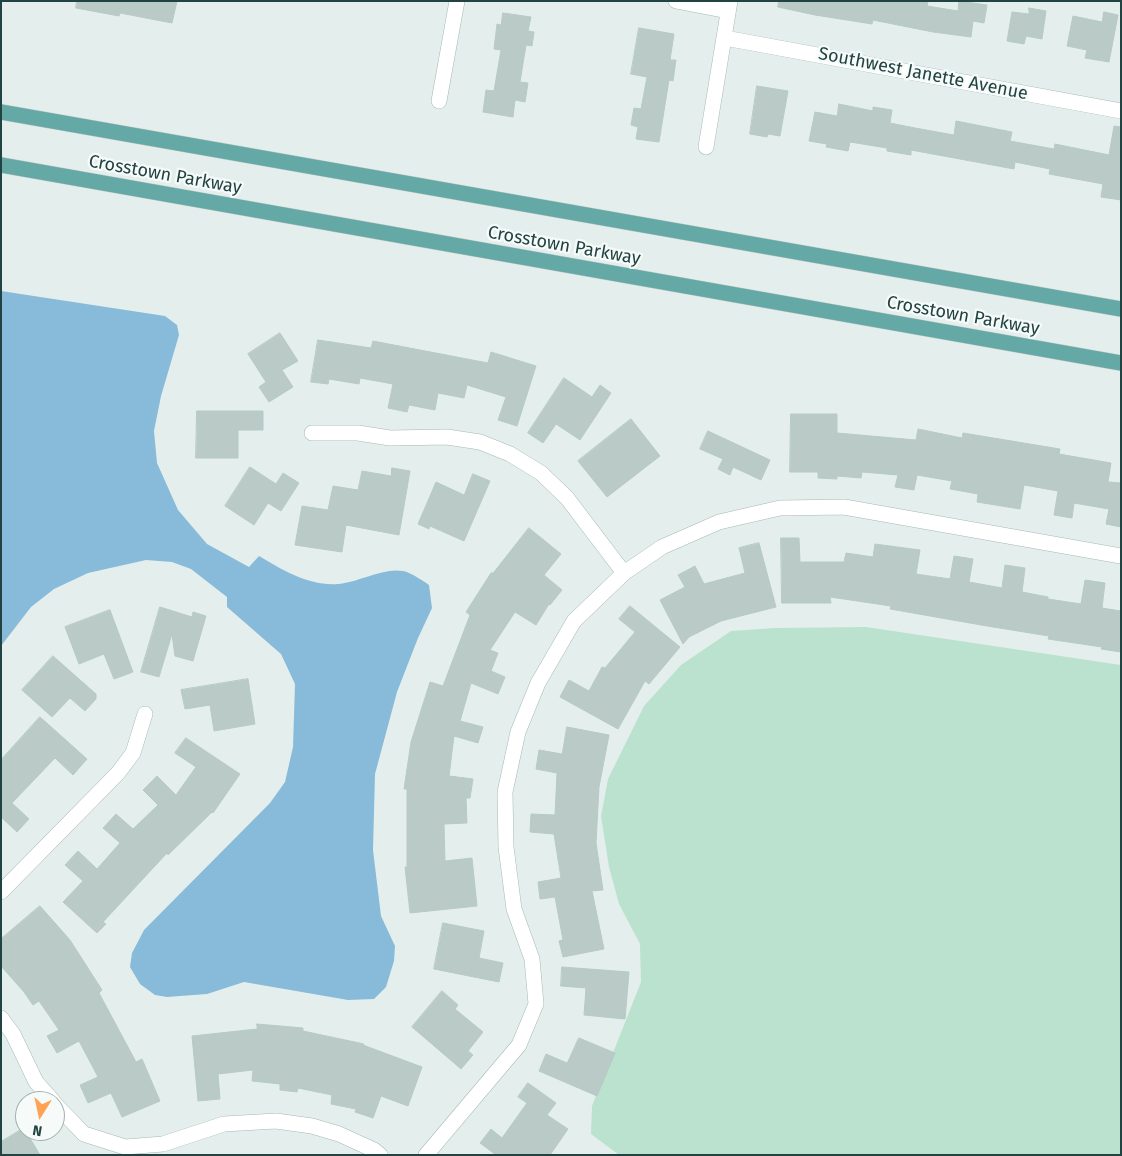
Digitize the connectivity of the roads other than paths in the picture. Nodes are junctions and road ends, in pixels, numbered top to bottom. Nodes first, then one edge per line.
1 (457, 1) edge
2 (676, 1) edge
3 (729, 6) edge
4 (724, 38) junction
5 (439, 101) dead end
6 (1121, 111) edge
7 (1, 112) edge
8 (706, 147) dead end
9 (1, 166) edge
10 (1121, 309) edge
11 (1121, 363) edge
12 (312, 433) dead end
13 (1121, 556) edge
14 (624, 573) junction
15 (144, 714) dead end
16 (1, 892) edge
17 (1, 1018) edge
18 (44, 1091) edge
19 (65, 1114) edge
20 (380, 1155) edge
21 (426, 1155) edge

1 - 5 street
2 - 3 street
3 - 4 street
4 - 6 street, Southwest Janette Avenue
4 - 8 street
7 - 10 main road, Crosstown Parkway
9 - 11 main road, Crosstown Parkway
12 - 14 street
13 - 14 street
14 - 21 street
15 - 16 street
17 - 18 street
19 - 20 street

